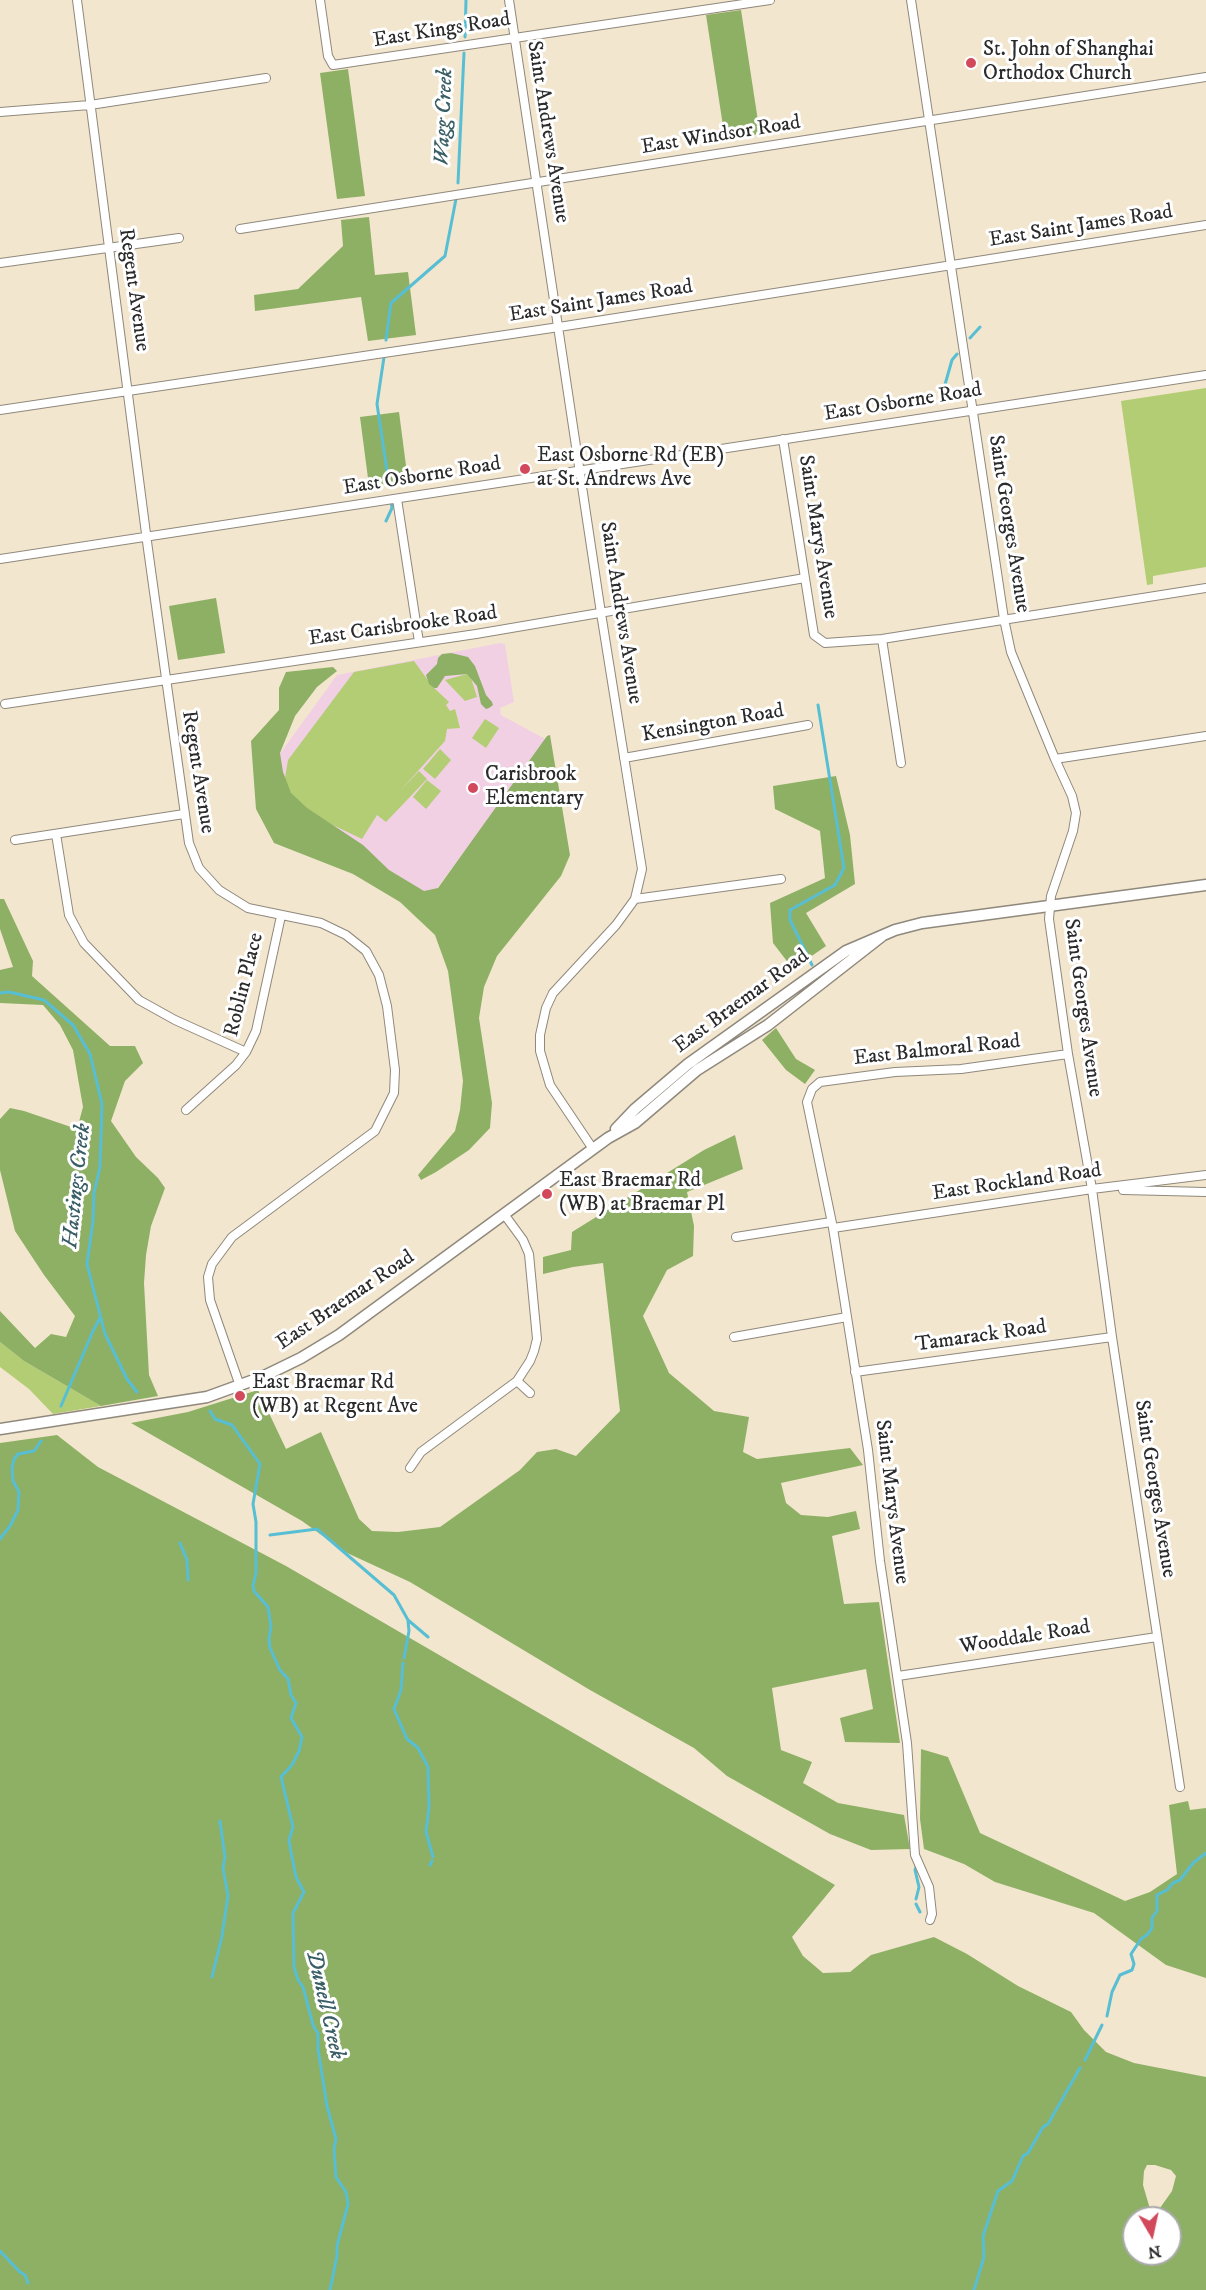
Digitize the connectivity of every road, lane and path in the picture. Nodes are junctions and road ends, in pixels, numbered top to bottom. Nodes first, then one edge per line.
1 (77, 0) edge
2 (320, 0) edge
3 (509, 0) edge
4 (770, 0) edge
5 (911, 0) edge
6 (717, 4) edge
7 (514, 38) junction
8 (1206, 77) edge
9 (266, 78) dead end
10 (90, 105) junction
11 (0, 112) edge
12 (928, 122) junction
13 (536, 183) junction
14 (1206, 225) edge
15 (240, 229) dead end
16 (179, 238) dead end
17 (109, 248) junction
18 (0, 263) edge
19 (950, 266) junction
20 (559, 327) junction
21 (1206, 375) edge
22 (128, 392) junction
23 (0, 410) edge
24 (972, 411) junction
25 (783, 439) junction
26 (580, 471) junction
27 (397, 499) junction
28 (147, 538) junction
29 (0, 559) edge
30 (805, 578) junction
31 (1206, 588) edge
32 (601, 613) junction
33 (1004, 619) junction
34 (882, 639) junction
35 (419, 642) junction
36 (166, 680) junction
37 (5, 704) dead end
38 (808, 725) dead end
39 (1206, 736) edge
40 (624, 758) junction
41 (1055, 759) junction
42 (901, 763) dead end
43 (184, 814) junction
44 (56, 834) junction
45 (15, 840) dead end
46 (781, 879) dead end
47 (1206, 885) edge
48 (635, 899) junction
49 (1050, 906) junction
50 (280, 916) junction
51 (246, 1052) junction
52 (1068, 1054) junction
53 (812, 1089) joint
54 (186, 1110) dead end
55 (593, 1149) junction
56 (1206, 1175) edge
57 (1092, 1189) junction
58 (1102, 1189) junction
59 (1206, 1192) edge
60 (504, 1214) junction
61 (832, 1225) junction
62 (736, 1237) dead end
63 (847, 1317) junction
64 (734, 1337) dead end
65 (1112, 1337) junction
66 (855, 1372) junction
67 (517, 1381) junction
68 (240, 1386) junction
69 (530, 1393) dead end
70 (0, 1429) edge
71 (410, 1468) dead end
72 (1157, 1637) junction
73 (898, 1676) junction
74 (1180, 1787) dead end
75 (930, 1920) dead end

1 - 10 street, Regent Avenue
2 - 7 street, East Kings Road
3 - 7 street, Saint Andrews Avenue
4 - 6 street, East Kings Road
5 - 12 street, Saint Georges Avenue
6 - 7 street, East Kings Road
7 - 13 street, Saint Andrews Avenue
8 - 12 street, East Windsor Road
9 - 10 street
10 - 11 street
10 - 17 street, Regent Avenue
12 - 13 street, East Windsor Road
12 - 19 street, Saint Georges Avenue
13 - 15 street, East Windsor Road
13 - 20 street, Saint Andrews Avenue
14 - 19 street, East Saint James Road
16 - 17 street
17 - 18 street
17 - 22 street, Regent Avenue
19 - 20 street, East Saint James Road
19 - 24 street, Saint Georges Avenue
20 - 22 street, East Saint James Road
20 - 26 street, Saint Andrews Avenue
21 - 24 street, East Osborne Road
22 - 23 street, East Saint James Road
22 - 28 street, Regent Avenue
24 - 25 street, East Osborne Road
24 - 33 street, Saint Georges Avenue
25 - 26 street, East Osborne Road
25 - 30 street, Saint Marys Avenue
26 - 27 street, East Osborne Road
26 - 32 street, Saint Andrews Avenue
27 - 28 street, East Osborne Road
27 - 35 street
28 - 29 street, East Osborne Road
28 - 36 street, Regent Avenue
30 - 32 street, East Carisbrooke Road
30 - 34 street, Saint Marys Avenue
31 - 33 street
32 - 35 street, East Carisbrooke Road
32 - 40 street, Saint Andrews Avenue
33 - 34 street
33 - 41 street, Saint Georges Avenue
34 - 42 street
35 - 36 street, East Carisbrooke Road
36 - 37 street, East Carisbrooke Road
36 - 43 street, Regent Avenue
38 - 40 street, Kensington Road
39 - 41 street
40 - 48 street, Saint Andrews Avenue
41 - 49 street, Saint Georges Avenue
43 - 44 street
43 - 50 street, Regent Avenue
44 - 45 street
44 - 51 street
46 - 48 street
47 - 49 street, East Braemar Road
48 - 55 street, Saint Andrews Avenue
49 - 52 street, Saint Georges Avenue
49 - 55 street, East Braemar Road
50 - 51 street, Roblin Place
50 - 68 street, Regent Avenue
51 - 54 street, Roblin Place
52 - 53 street, East Balmoral Road
52 - 57 street, Saint Georges Avenue
53 - 61 street, Saint Marys Avenue
55 - 60 street, East Braemar Road
56 - 58 street, East Rockland Road
57 - 58 street, East Rockland Road
57 - 61 street, East Rockland Road
57 - 65 street, Saint Georges Avenue
58 - 59 street
60 - 67 street
60 - 68 street, East Braemar Road
61 - 62 street, East Rockland Road
61 - 63 street, Saint Marys Avenue
63 - 64 street
63 - 66 street, Saint Marys Avenue
65 - 66 street, Tamarack Road
65 - 72 street, Saint Georges Avenue
66 - 73 street, Saint Marys Avenue
67 - 69 street
67 - 71 street
68 - 70 street, East Braemar Road
72 - 73 street, Wooddale Road
72 - 74 street, Saint Georges Avenue
73 - 75 street, Saint Marys Avenue

